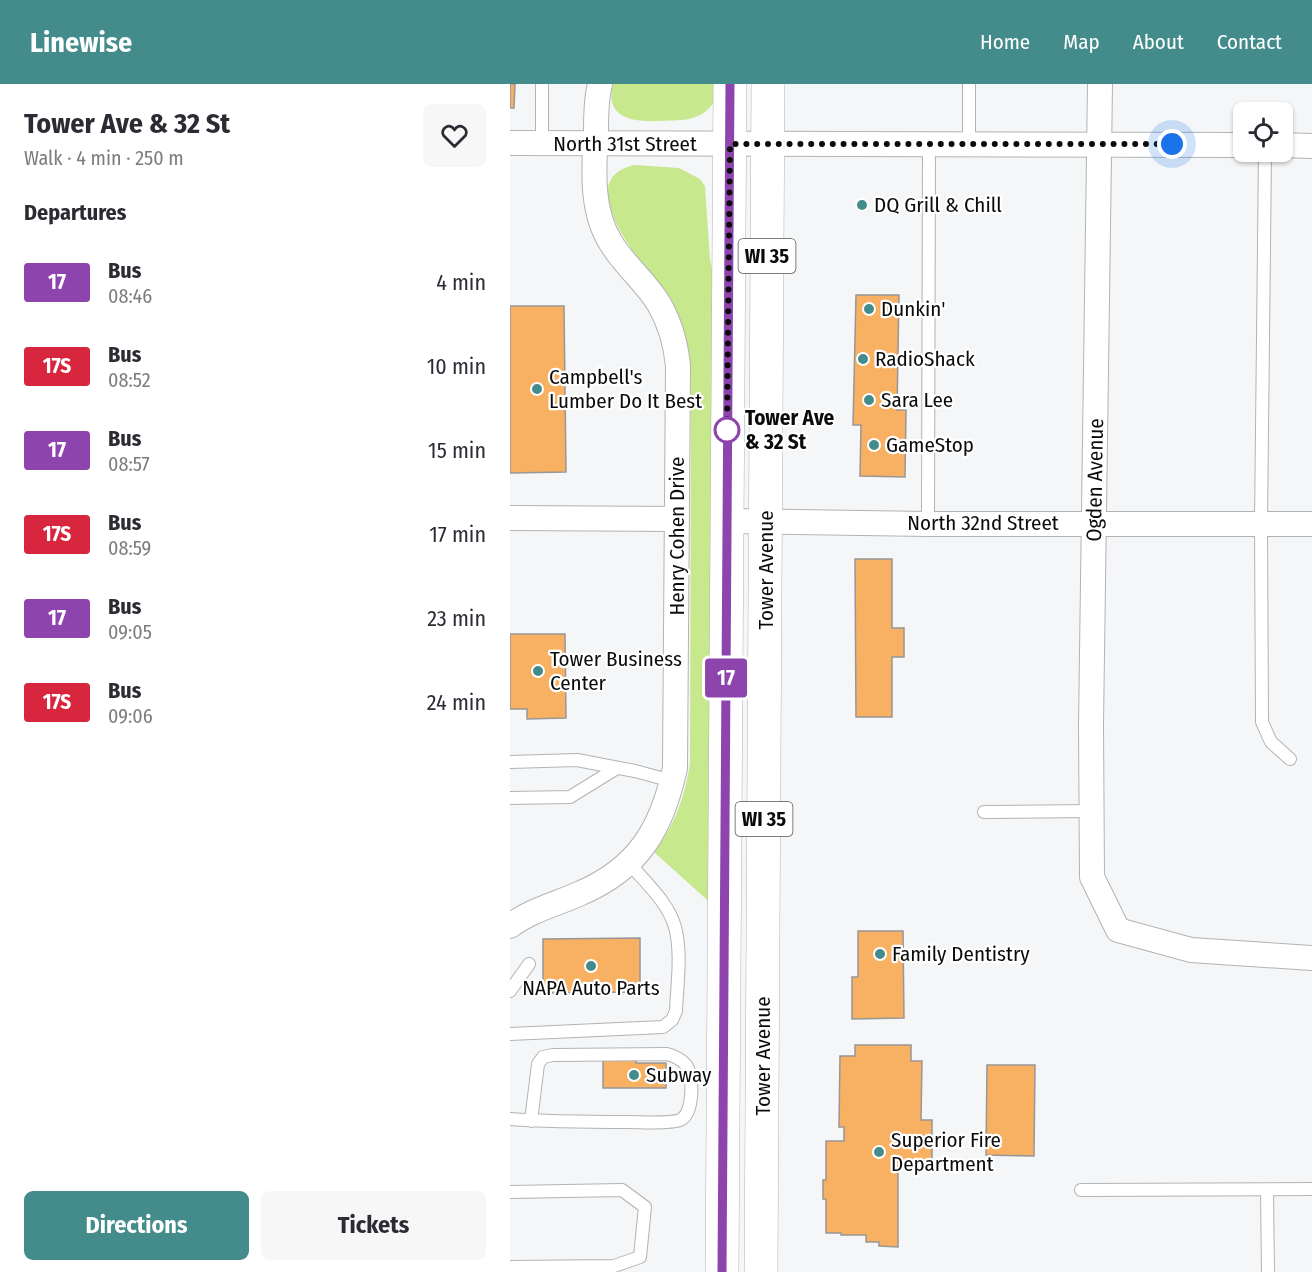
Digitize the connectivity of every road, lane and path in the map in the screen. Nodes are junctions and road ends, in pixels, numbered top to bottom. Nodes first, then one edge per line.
1 (542, 84) edge
2 (600, 84) edge
3 (730, 84) edge
4 (768, 84) edge
5 (969, 84) edge
6 (1100, 84) edge
7 (510, 143) edge
8 (542, 143) junction
9 (595, 143) junction
10 (730, 144) junction
11 (929, 144) junction
12 (969, 144) junction
13 (1100, 144) junction
14 (767, 145) junction
15 (1233, 145) edge
16 (1293, 145) edge
17 (1312, 146) edge
18 (1264, 162) edge
19 (510, 518) edge
20 (678, 519) junction
21 (727, 521) junction
22 (766, 522) junction
23 (1094, 523) junction
24 (928, 524) junction
25 (1261, 524) junction
26 (1312, 524) edge
27 (1290, 759) dead end
28 (510, 762) edge
29 (618, 768) junction
30 (672, 782) junction
31 (510, 798) edge
32 (1091, 811) junction
33 (984, 812) dead end
34 (628, 862) junction
35 (510, 926) edge
36 (1312, 958) edge
37 (529, 964) dead end
38 (510, 991) edge
39 (510, 1034) edge
40 (510, 1119) edge
41 (531, 1121) junction
42 (1081, 1190) dead end
43 (1267, 1190) junction
44 (1312, 1190) edge
45 (510, 1192) edge
46 (510, 1267) edge
47 (722, 1272) edge
48 (761, 1272) edge
49 (1268, 1272) edge

1 - 8 lane
2 - 9 street, Henry Cohen Drive
3 - 10 main road, Tower Avenue / WI 35
4 - 14 main road, Tower Avenue / WI 35
5 - 12 lane
6 - 13 street, Ogden Avenue
7 - 8 street, North 31st Street
8 - 9 street, North 31st Street
9 - 10 street, North 31st Street
9 - 20 street, Henry Cohen Drive
10 - 14 street, North 31st Street
10 - 21 main road, Tower Avenue / WI 35
11 - 12 street, North 31st Street
11 - 14 street, North 31st Street
11 - 24 lane
12 - 13 street, North 31st Street
13 - 15 street, North 31st Street
13 - 23 street, Ogden Avenue
14 - 22 main road, Tower Avenue / WI 35
16 - 17 street
18 - 25 lane
19 - 20 street
20 - 30 street, Henry Cohen Drive
21 - 22 street, North 32nd Street
21 - 47 main road, Tower Avenue / WI 35
22 - 24 street, North 32nd Street
22 - 48 main road, Tower Avenue / WI 35
23 - 24 street, North 32nd Street
23 - 25 street, North 32nd Street
23 - 32 street, Ogden Avenue
25 - 26 street, North 32nd Street
25 - 27 lane
28 - 29 lane
29 - 30 lane
29 - 31 lane
30 - 34 street, Henry Cohen Drive
32 - 33 lane
32 - 36 street, Ogden Avenue
34 - 35 street, Henry Cohen Drive
34 - 39 lane
37 - 38 lane
40 - 41 lane
41 - 41 lane
42 - 43 lane
43 - 44 lane
43 - 49 lane
45 - 46 lane

